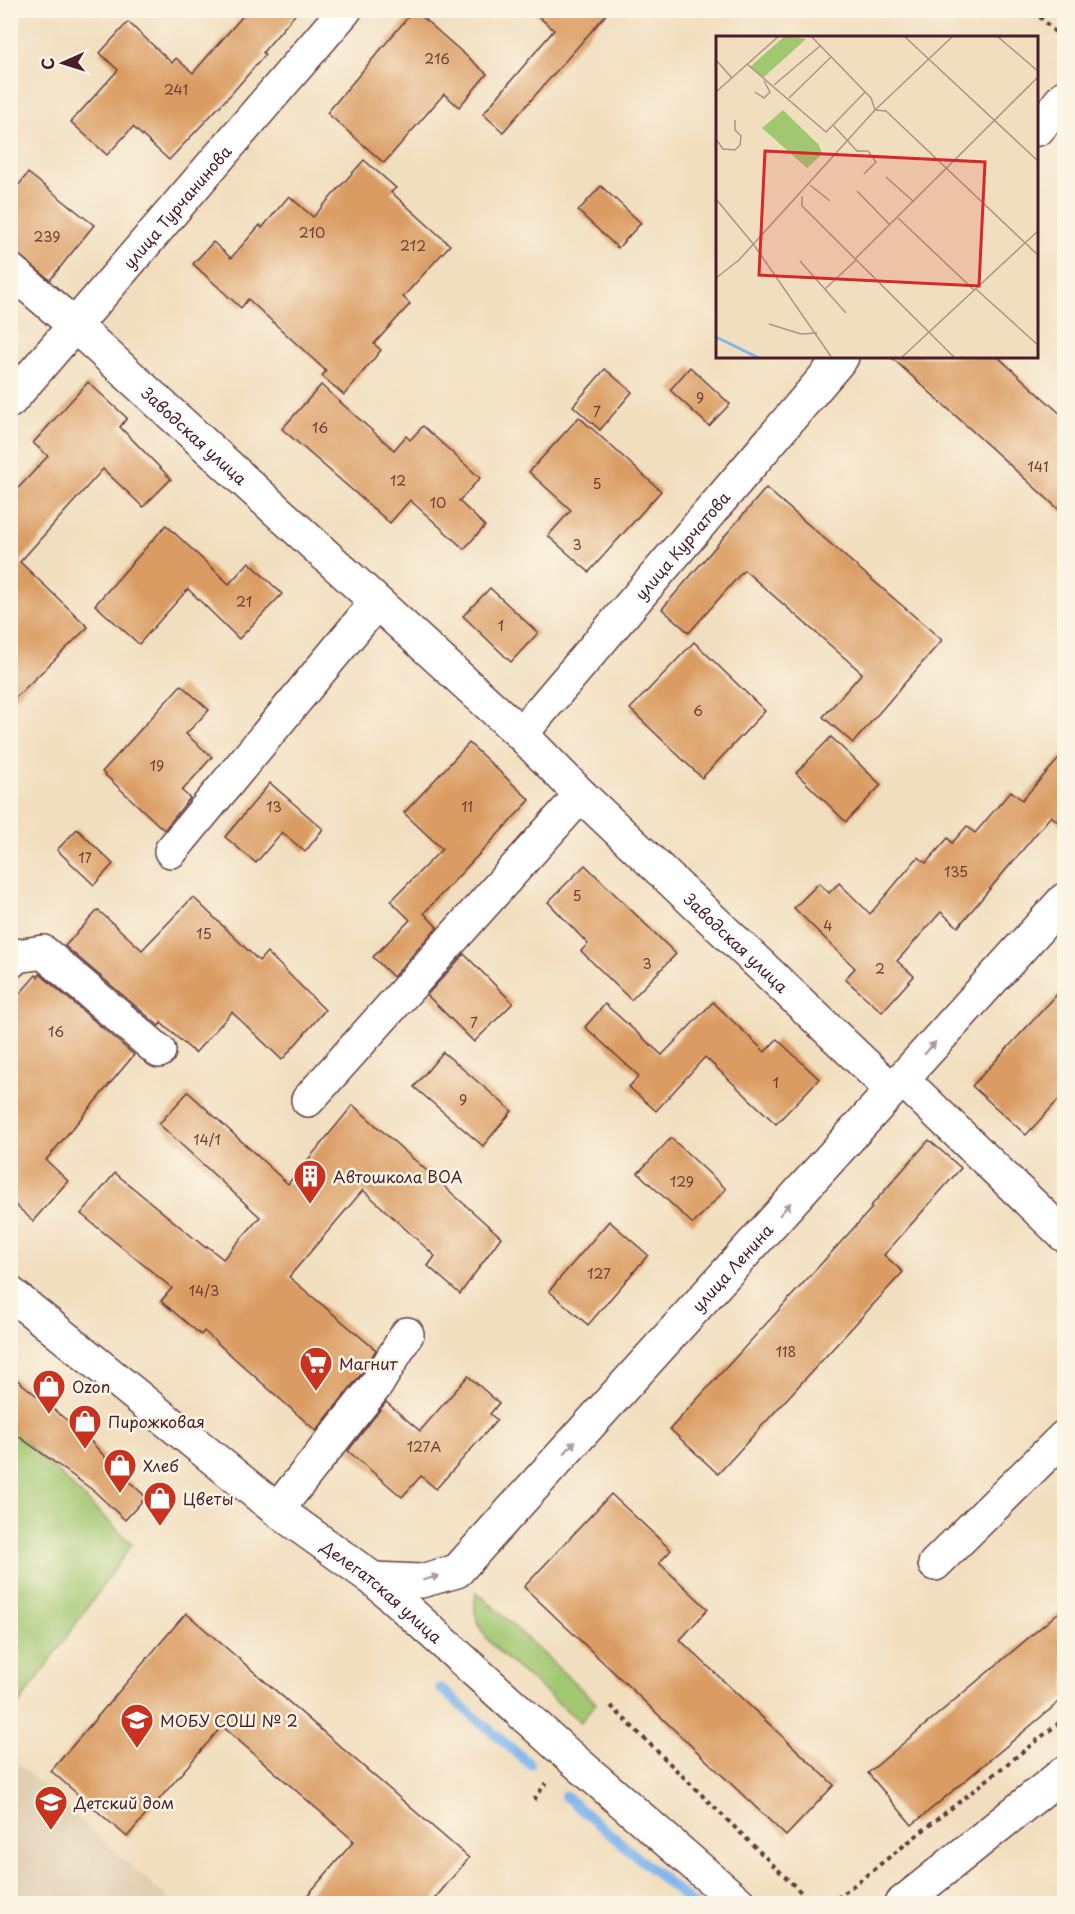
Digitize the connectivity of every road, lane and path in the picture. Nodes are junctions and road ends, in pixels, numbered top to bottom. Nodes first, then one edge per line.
1 (345, 10) edge
2 (1033, 10) edge
3 (1065, 41) edge
4 (1065, 97) edge
5 (1039, 128) edge
6 (10, 270) edge
7 (74, 325) junction
8 (841, 358) edge
9 (10, 401) edge
10 (376, 603) junction
11 (521, 734) junction
12 (581, 795) junction
13 (171, 851) dead end
14 (1065, 900) edge
15 (10, 962) edge
16 (159, 1051) dead end
17 (897, 1085) junction
18 (308, 1100) dead end
19 (1065, 1235) edge
20 (10, 1293) edge
21 (407, 1334) dead end
22 (1065, 1437) edge
23 (277, 1510) junction
24 (935, 1564) dead end
25 (373, 1579) junction
26 (611, 1706) dead end
27 (1065, 1719) edge
28 (1065, 1773) edge
29 (546, 1783) dead end
30 (534, 1800) dead end
31 (740, 1904) edge
32 (815, 1904) edge
33 (830, 1904) edge
34 (901, 1904) edge

1 - 7 street, улица Турчанинова
2 - 3 path
4 - 5 street
6 - 7 street, Заводская улица
7 - 9 street, улица Турчанинова
7 - 10 street, Заводская улица
8 - 11 street, улица Курчатова
10 - 11 street, Заводская улица
10 - 13 street
11 - 12 street, Заводская улица
12 - 17 street, Заводская улица
12 - 18 street
17 -> 14 street, улица Ленина
15 - 16 street
17 - 19 street, Заводская улица
25 -> 17 street, улица Ленина
20 - 23 street, Делегатская улица
21 - 23 street
22 - 24 street
23 - 25 street, Делегатская улица
25 - 31 street, Делегатская улица
26 - 32 path
27 - 33 path
28 - 34 street
29 - 30 path

